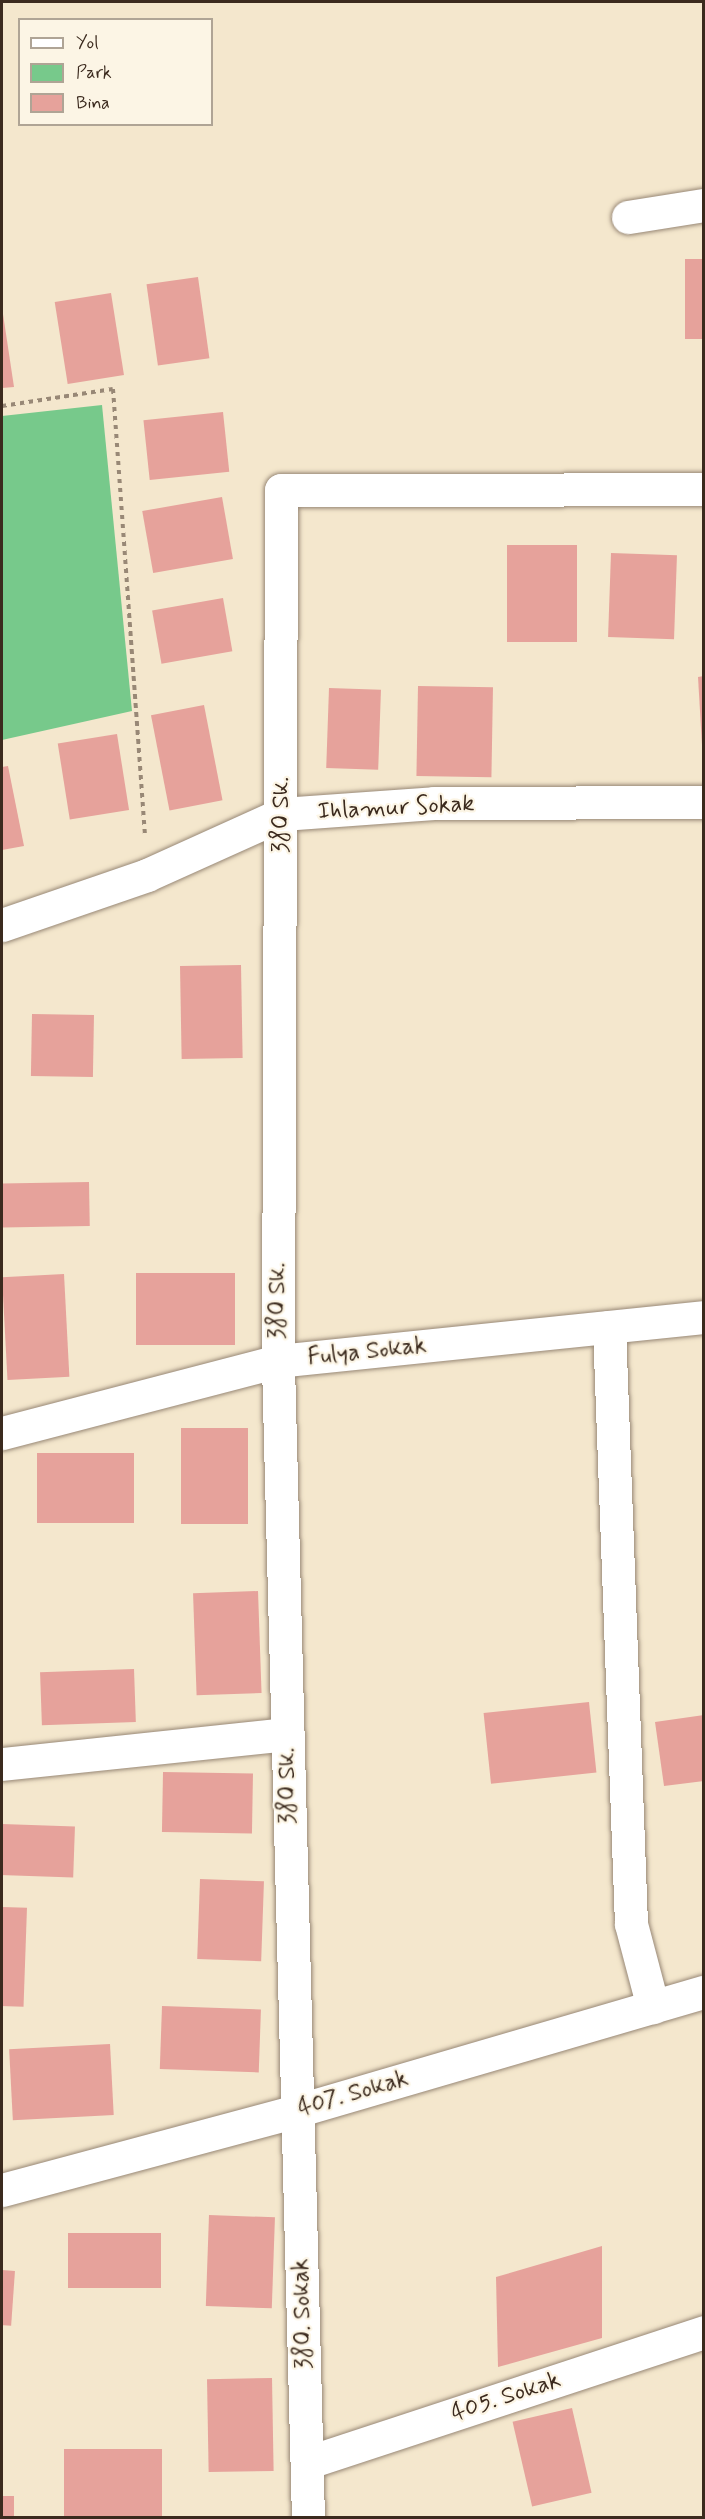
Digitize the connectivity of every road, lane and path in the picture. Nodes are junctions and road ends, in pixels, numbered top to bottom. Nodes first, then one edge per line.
1 (704, 205) edge
2 (628, 217) dead end
3 (2, 406) edge
4 (704, 489) edge
5 (704, 802) edge
6 (282, 814) junction
7 (147, 875) junction
8 (2, 925) edge
9 (704, 1317) edge
10 (609, 1327) junction
11 (278, 1361) junction
12 (2, 1433) edge
13 (287, 1734) junction
14 (2, 1764) edge
15 (704, 1992) edge
16 (653, 2007) junction
17 (296, 2111) junction
18 (2, 2190) edge
19 (704, 2332) edge
20 (309, 2462) junction
21 (308, 2517) edge

1 - 2 street
3 - 7 path
4 - 6 street, 380 Sk.
5 - 6 street, Ihlamur Sokak
6 - 7 street, Ihlamur Sokak
6 - 11 street, 380 Sk.
7 - 8 street, Ihlamur Sokak
9 - 10 street, Fulya Sokak
10 - 11 street, Fulya Sokak
10 - 16 street
11 - 12 street, Fulya Sokak
11 - 13 street, 380 Sk.
13 - 14 street
13 - 17 street, 380 Sk.
15 - 16 street, 407. Sokak
16 - 17 street, 407. Sokak
17 - 18 street, 407. Sokak
17 - 20 street, 380. Sokak
19 - 20 street, 405. Sokak
20 - 21 street, 380. Sokak

